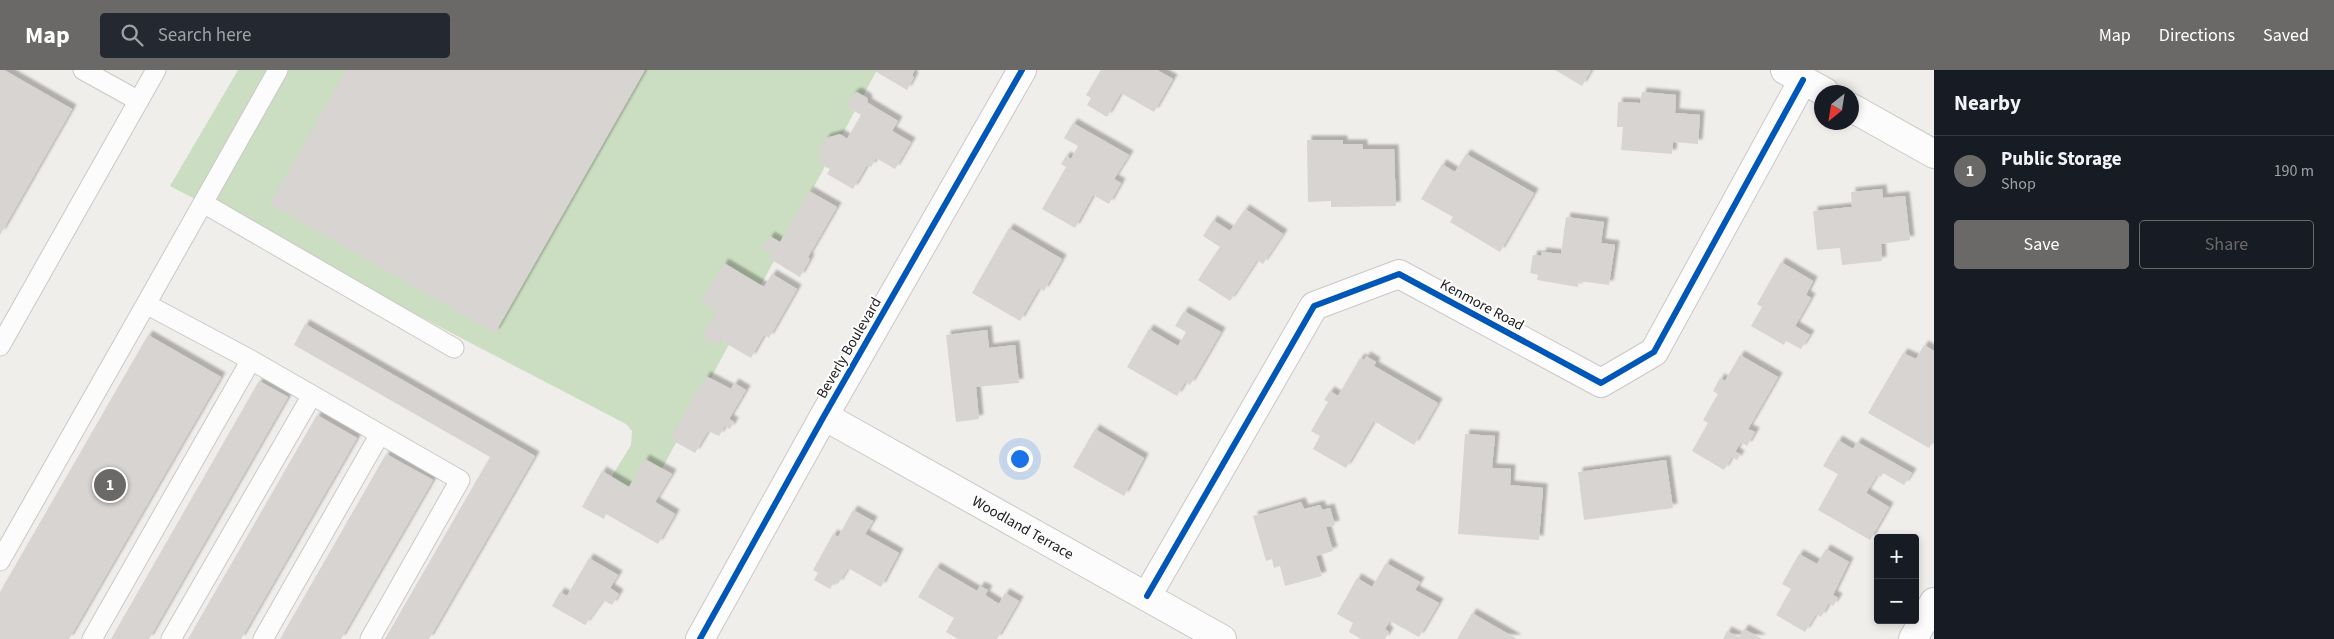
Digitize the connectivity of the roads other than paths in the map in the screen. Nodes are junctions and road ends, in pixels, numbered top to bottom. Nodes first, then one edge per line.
1 (83, 70) edge
2 (156, 70) edge
3 (278, 70) edge
4 (1022, 70) edge
5 (1804, 81) edge
6 (138, 101) junction
7 (1859, 112) edge
8 (1934, 154) edge
9 (203, 203) junction
10 (146, 304) junction
11 (0, 346) edge
12 (454, 348) dead end
13 (251, 360) junction
14 (312, 395) junction
15 (824, 416) junction
16 (380, 434) junction
17 (0, 561) edge
18 (1147, 596) junction
19 (1934, 602) edge
20 (92, 639) edge
21 (171, 639) edge
22 (263, 639) edge
23 (370, 639) edge
24 (700, 639) edge
25 (1222, 639) edge
26 (1913, 639) edge

1 - 6 lane
2 - 6 lane
3 - 9 lane
4 - 15 street, Beverly Boulevard
5 - 18 street, Kenmore Road
6 - 11 lane
7 - 8 street
9 - 10 lane
9 - 12 lane
10 - 13 lane
10 - 17 lane
13 - 14 lane
13 - 20 lane
14 - 16 lane
14 - 21 lane
15 - 18 street, Woodland Terrace
15 - 24 street, Beverly Boulevard
16 - 22 lane
16 - 23 lane
18 - 25 street, Woodland Terrace
19 - 26 street

